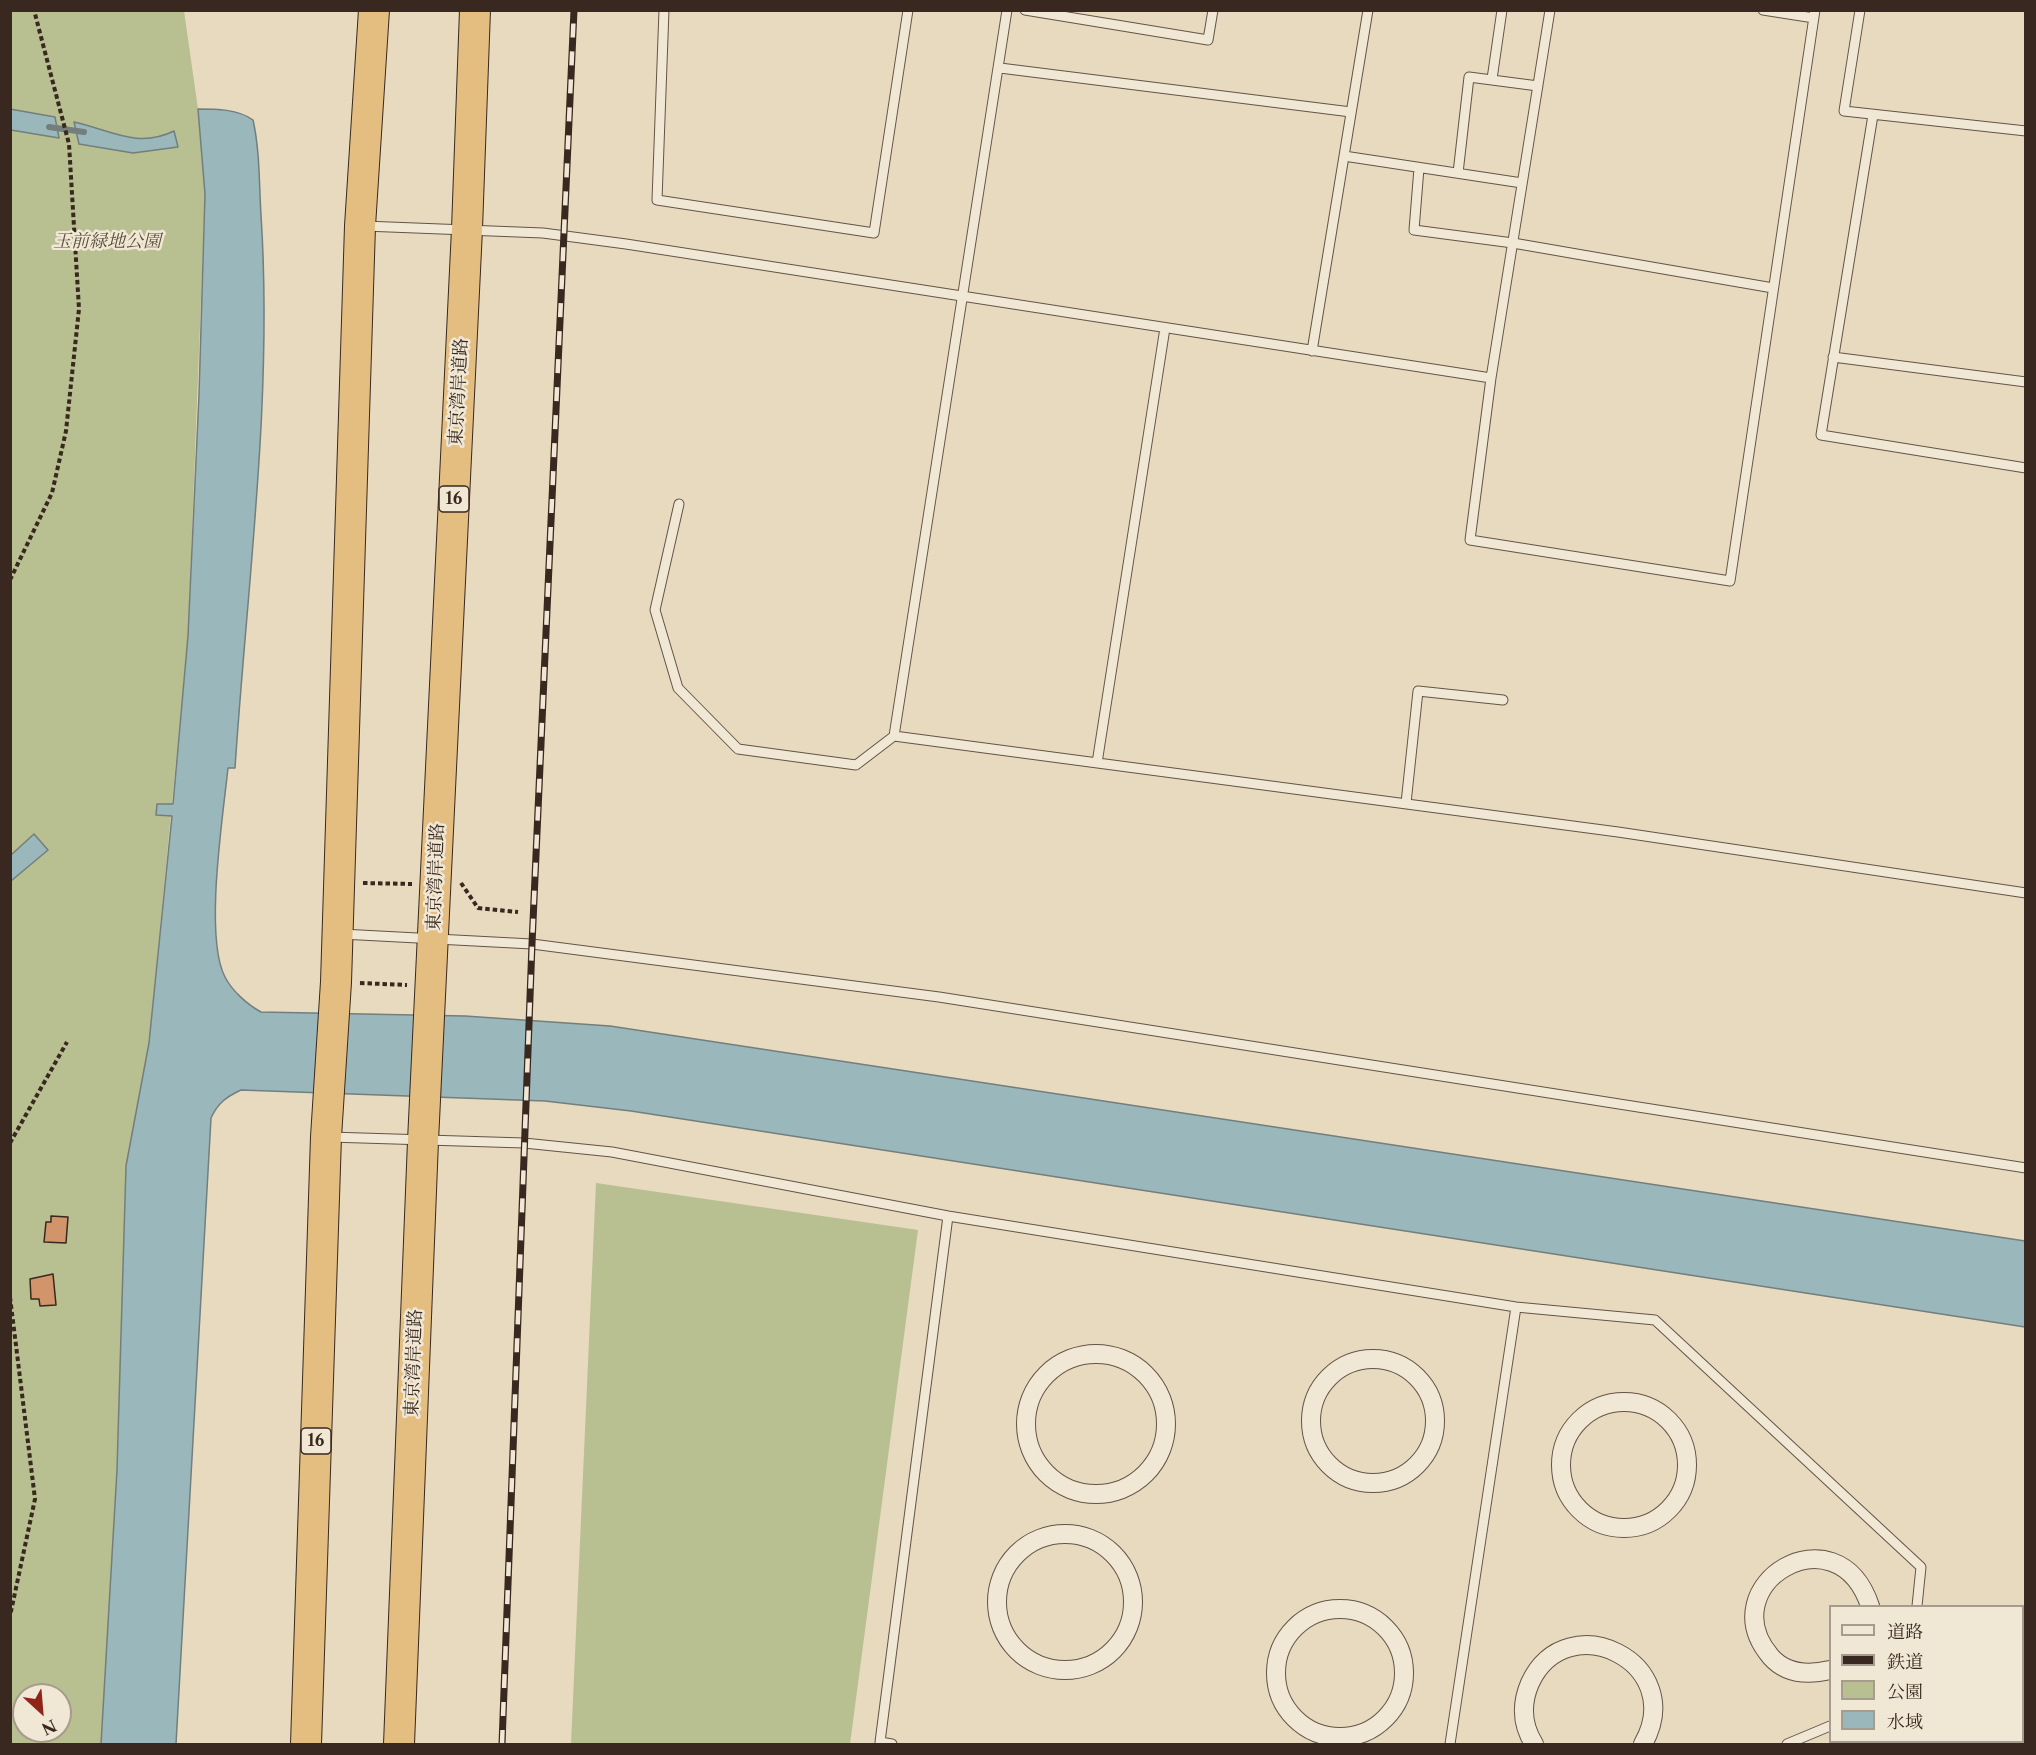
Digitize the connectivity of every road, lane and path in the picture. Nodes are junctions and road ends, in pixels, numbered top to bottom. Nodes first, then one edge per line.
1 (34, 10) edge
2 (374, 10) edge
3 (476, 10) edge
4 (664, 10) edge
5 (908, 10) edge
6 (1006, 10) edge
7 (1025, 10) edge
8 (1213, 10) edge
9 (1368, 10) edge
10 (1502, 10) edge
11 (1550, 10) edge
12 (1763, 10) edge
13 (1860, 10) edge
14 (1814, 14) edge
15 (1000, 68) junction
16 (1492, 79) junction
17 (1538, 86) junction
18 (1351, 112) junction
19 (1873, 116) junction
20 (2025, 131) edge
21 (1344, 156) junction
22 (1419, 168) junction
23 (1458, 173) junction
24 (1522, 183) junction
25 (360, 226) junction
26 (468, 229) junction
27 (1513, 243) junction
28 (1773, 288) junction
29 (962, 296) junction
30 (1165, 328) junction
31 (1312, 351) junction
32 (1833, 357) junction
33 (1491, 378) junction
34 (2025, 382) edge
35 (2025, 468) edge
36 (679, 504) dead end
37 (10, 580) edge
38 (1503, 700) dead end
39 (894, 736) junction
40 (1097, 763) junction
41 (1406, 803) junction
42 (339, 883) junction
43 (448, 884) junction
44 (2025, 893) edge
45 (337, 934) junction
46 (434, 939) junction
47 (336, 982) junction
48 (431, 987) junction
49 (68, 1042) dead end
50 (326, 1137) junction
51 (423, 1141) junction
52 (10, 1143) edge
53 (2025, 1168) edge
54 (948, 1216) junction
55 (10, 1297) edge
56 (1516, 1307) junction
57 (1421, 1462) joint
58 (1146, 1475) joint
59 (1680, 1494) joint
60 (1870, 1605) edge
61 (1917, 1605) edge
62 (10, 1616) edge
63 (1111, 1652) joint
64 (1829, 1670) edge
65 (1390, 1714) joint
66 (1829, 1726) edge
67 (306, 1744) edge
68 (399, 1744) edge
69 (892, 1744) edge
70 (1450, 1744) edge
71 (1534, 1744) edge
72 (1643, 1744) edge
73 (1787, 1744) edge

1 - 37 path
2 - 25 highway, 16
3 - 26 highway, 東京湾岸道路 / 16
4 - 5 lane
6 - 15 lane
7 - 8 lane
9 - 18 lane
10 - 16 lane
11 - 17 lane
12 - 14 lane
13 - 19 lane
14 - 28 lane
15 - 18 lane
15 - 29 lane
16 - 17 lane
16 - 23 lane
17 - 24 lane
18 - 21 lane
19 - 20 lane
19 - 32 lane
21 - 22 lane
21 - 31 lane
22 - 23 lane
22 - 27 lane
23 - 24 lane
24 - 27 lane
25 - 26 lane
25 - 42 highway, 16
26 - 29 lane
26 - 43 highway, 東京湾岸道路 / 16
27 - 28 lane
27 - 33 lane
28 - 33 lane
29 - 30 lane
29 - 39 lane
30 - 31 lane
30 - 40 lane
31 - 33 lane
32 - 34 lane
32 - 35 lane
36 - 39 lane
38 - 41 lane
39 - 40 lane
40 - 41 lane
41 - 44 lane
42 - 43 path
42 - 45 highway, 16
43 - 46 highway, 東京湾岸道路 / 16
45 - 46 lane
45 - 47 highway, 16
46 - 48 highway, 東京湾岸道路 / 16
46 - 53 lane
47 - 48 path
47 - 50 highway, 16
48 - 51 highway, 東京湾岸道路 / 16
49 - 52 path
50 - 51 lane
50 - 67 highway, 16
51 - 54 lane
51 - 68 highway, 東京湾岸道路 / 16
54 - 56 lane
54 - 69 lane
55 - 62 path
56 - 61 lane
56 - 70 lane
57 - 57 street
58 - 58 street
59 - 59 street
60 - 64 street
63 - 63 street
65 - 65 street
66 - 73 lane
71 - 72 street

